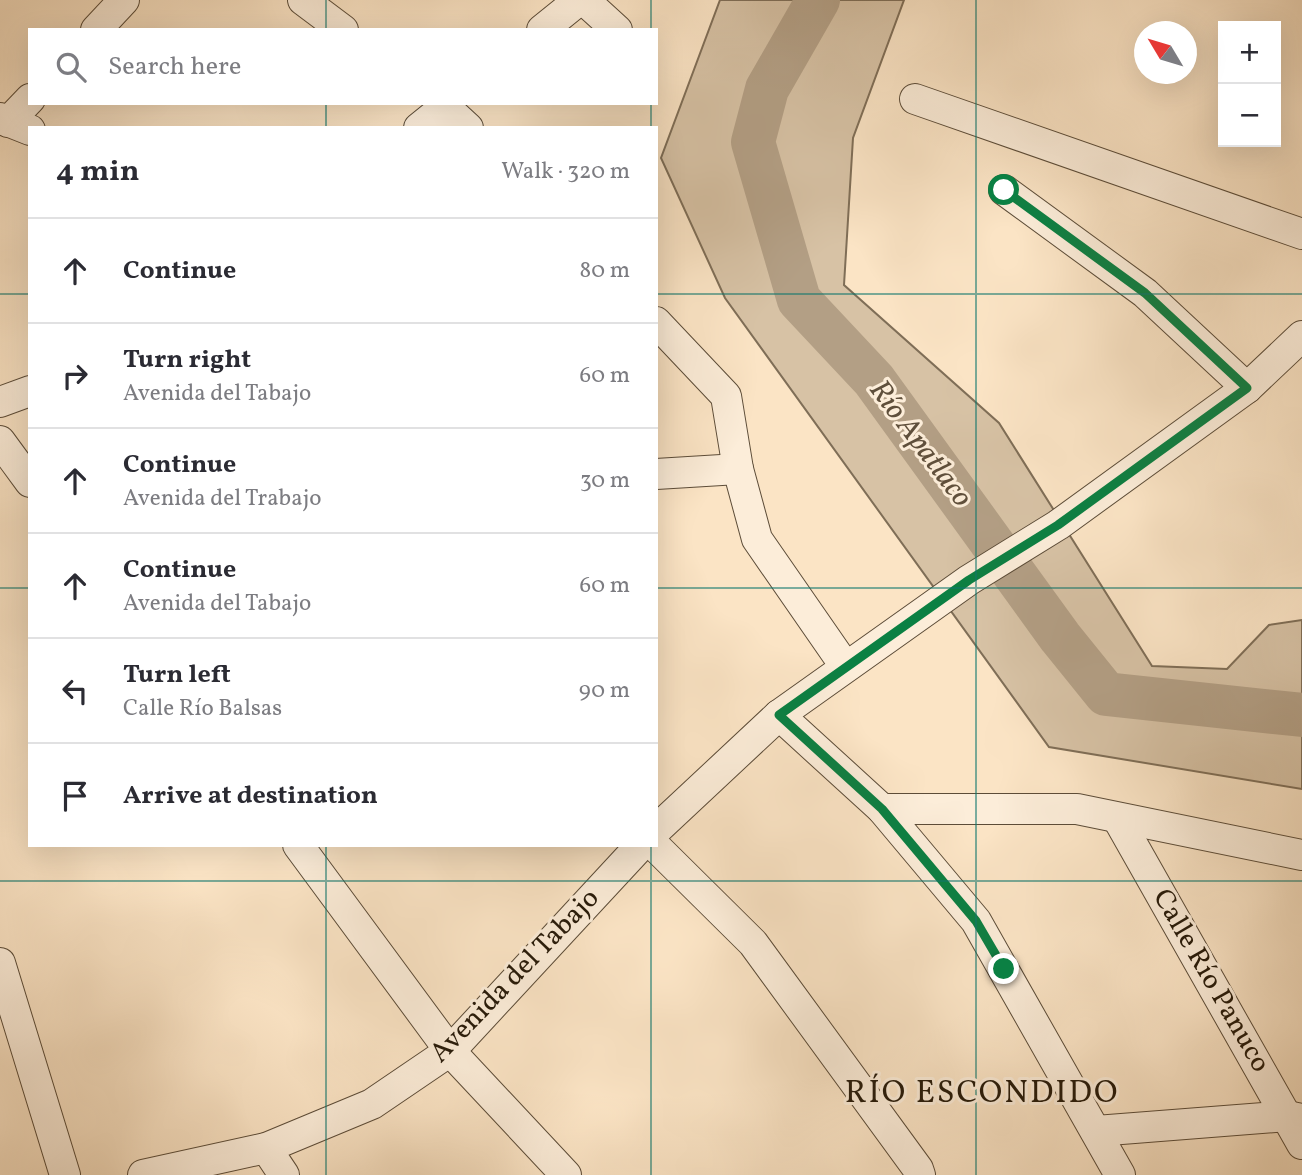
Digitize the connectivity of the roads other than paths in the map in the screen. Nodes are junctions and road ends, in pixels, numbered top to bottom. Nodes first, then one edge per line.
1 (124, 0) edge
2 (303, 0) edge
3 (582, 0) edge
4 (98, 28) edge
5 (340, 28) edge
6 (545, 28) edge
7 (615, 28) edge
8 (915, 99) dead end
9 (28, 102) edge
10 (444, 105) edge
11 (446, 105) edge
12 (13, 123) edge
13 (421, 126) edge
14 (466, 126) edge
15 (1004, 190) dead end
16 (1302, 234) edge
17 (658, 324) edge
18 (1299, 348) edge
19 (1247, 388) junction
20 (28, 392) edge
21 (0, 402) edge
22 (0, 441) edge
23 (738, 469) junction
24 (658, 474) edge
25 (28, 479) edge
26 (845, 666) junction
27 (779, 715) junction
28 (882, 809) junction
29 (1118, 819) junction
30 (658, 828) edge
31 (299, 847) edge
32 (639, 847) edge
33 (656, 847) edge
34 (1302, 855) edge
35 (0, 964) edge
36 (450, 1051) junction
37 (1295, 1118) edge
38 (1096, 1131) junction
39 (1302, 1144) edge
40 (265, 1148) junction
41 (65, 1175) edge
42 (143, 1175) edge
43 (284, 1175) edge
44 (566, 1175) edge
45 (920, 1175) edge
46 (1120, 1175) edge

1 - 4 street
2 - 5 street
3 - 6 street
3 - 7 street
8 - 16 street
9 - 12 street
10 - 13 street
11 - 14 street
15 - 19 street
17 - 23 street
18 - 19 street
19 - 26 street
20 - 21 street
22 - 25 street
23 - 24 street
23 - 26 street
26 - 27 street
27 - 28 street
27 - 30 street
28 - 29 street
28 - 38 street
29 - 34 street
29 - 37 street, Calle Río Panuco
31 - 36 street
32 - 36 street, Avenida del Tabajo
33 - 45 street
35 - 41 street
36 - 40 street, Avenida del Tabajo
36 - 44 street
37 - 38 street
37 - 39 street, Calle Río Panuco
38 - 46 street
40 - 42 street, Avenida del Tabajo
40 - 43 street

